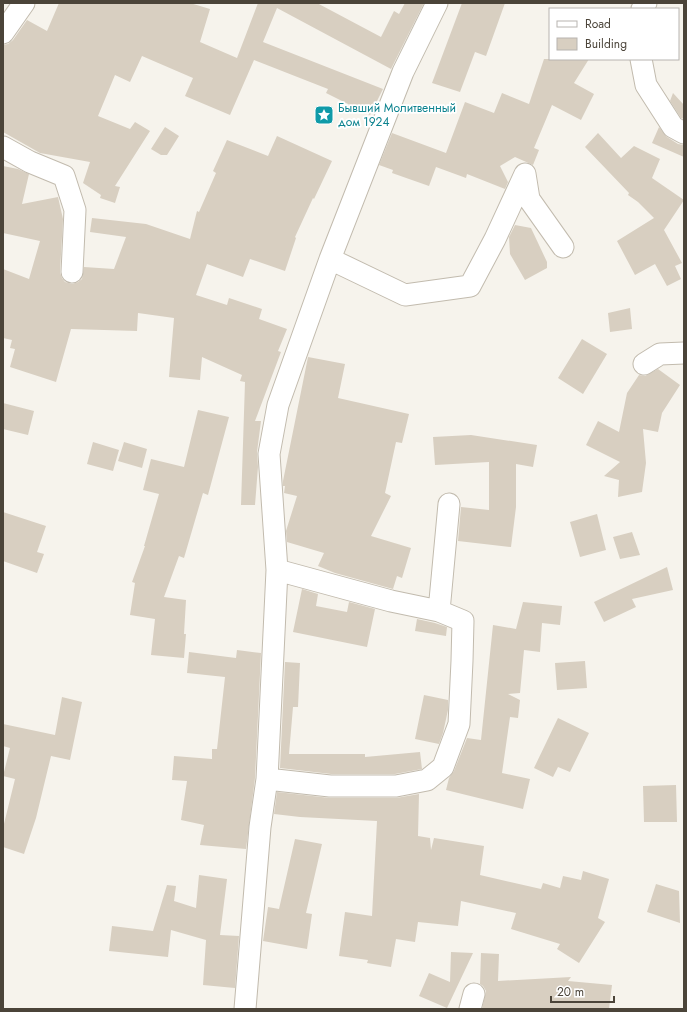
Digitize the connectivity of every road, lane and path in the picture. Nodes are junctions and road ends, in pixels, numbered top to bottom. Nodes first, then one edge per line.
1 (24, 3) edge
2 (437, 3) edge
3 (3, 33) edge
4 (641, 60) edge
5 (684, 133) edge
6 (3, 147) edge
7 (563, 246) dead end
8 (330, 259) junction
9 (72, 272) dead end
10 (684, 353) edge
11 (644, 364) dead end
12 (449, 504) dead end
13 (277, 570) junction
14 (439, 611) junction
15 (267, 779) junction
16 (244, 1009) edge

1 - 3 street
2 - 8 street
4 - 5 street
6 - 9 street
7 - 8 street
8 - 13 street
10 - 11 street
12 - 14 street
13 - 14 street
13 - 15 street
14 - 15 street
15 - 16 street

